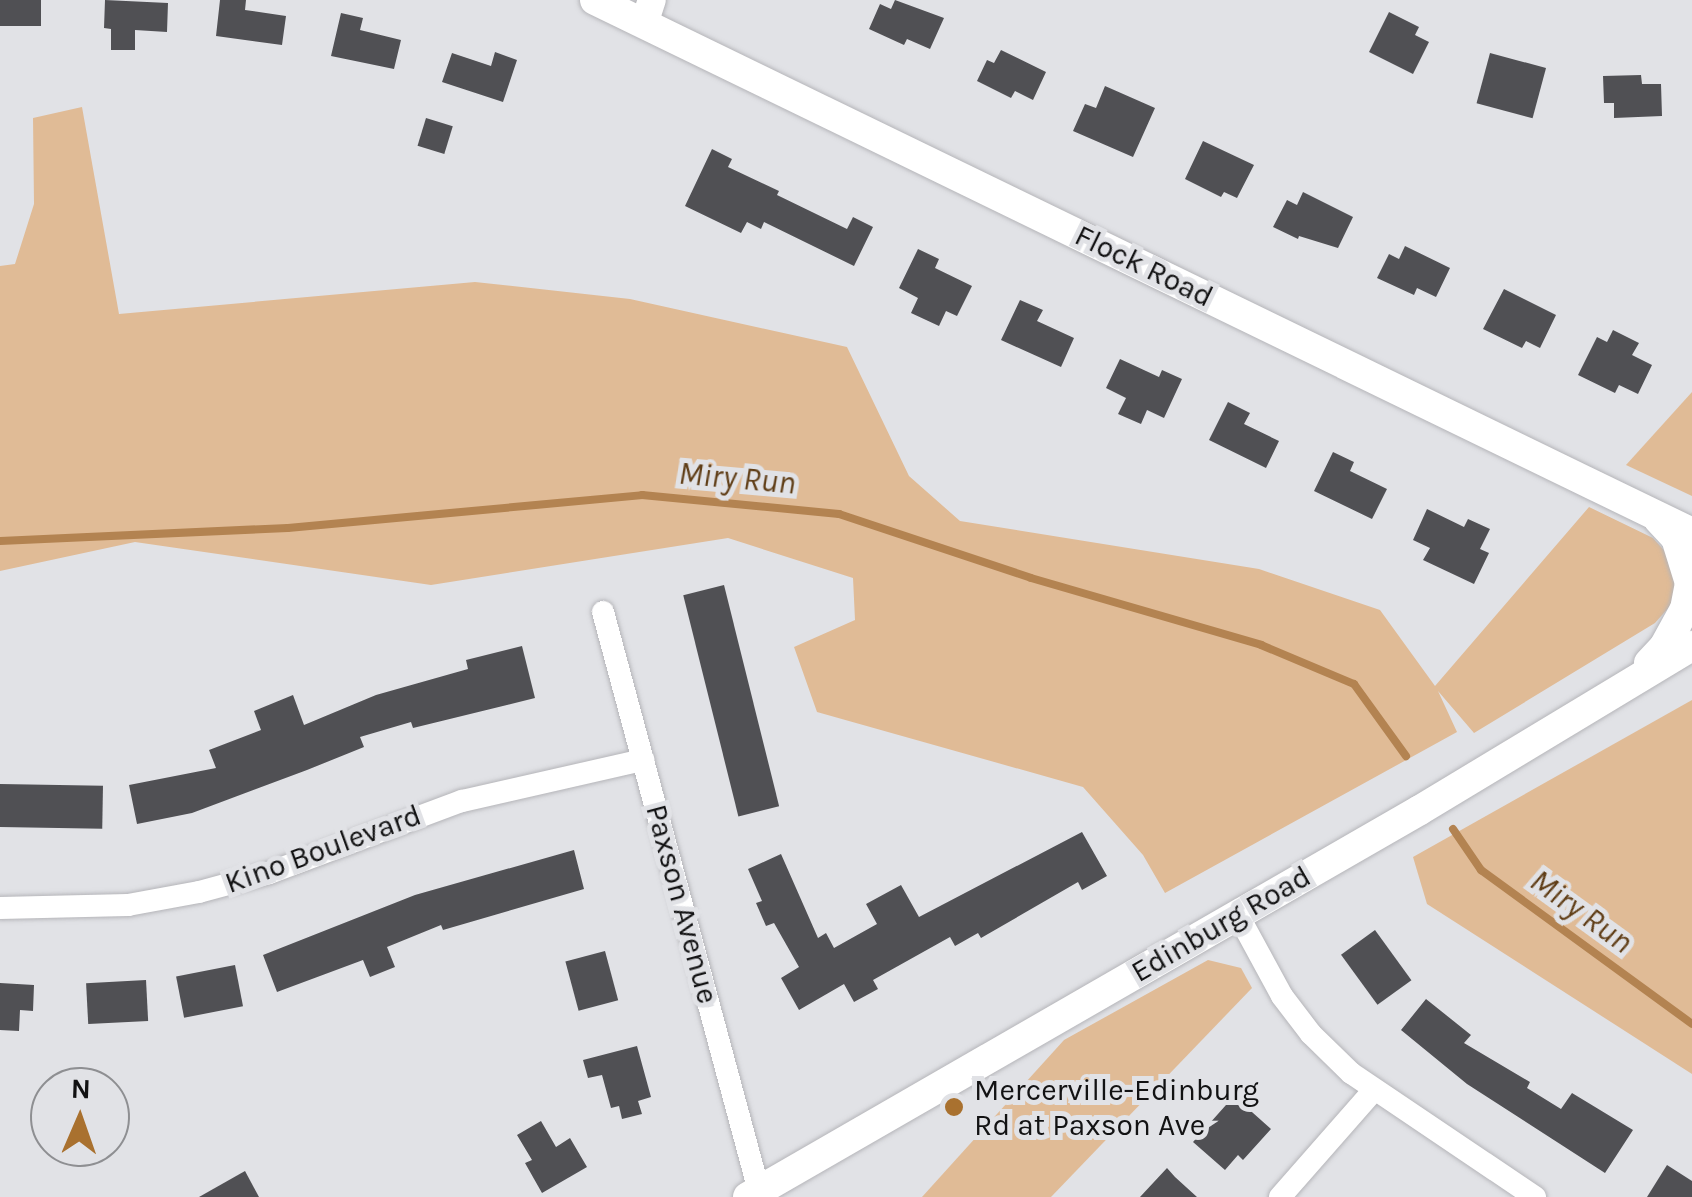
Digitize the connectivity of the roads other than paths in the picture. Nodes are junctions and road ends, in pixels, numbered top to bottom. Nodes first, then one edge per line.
1 (595, 0) edge
2 (648, 12) edge
3 (1654, 514) junction
4 (1692, 533) edge
5 (603, 612) dead end
6 (1692, 646) edge
7 (1631, 682) junction
8 (642, 760) junction
9 (0, 908) edge
10 (1238, 915) junction
11 (1374, 1090) junction
12 (756, 1195) edge
13 (1280, 1197) edge
14 (1535, 1197) edge

1 - 2 main road, Flock Road
2 - 3 main road, Flock Road
3 - 4 main road, Flock Road
3 - 7 main road
5 - 8 street, Paxson Avenue
6 - 7 main road, Edinburg Road
7 - 10 main road, Edinburg Road
8 - 9 street, Kino Boulevard
8 - 12 street, Paxson Avenue
10 - 11 street
10 - 12 main road, Edinburg Road
11 - 13 street
11 - 14 street

